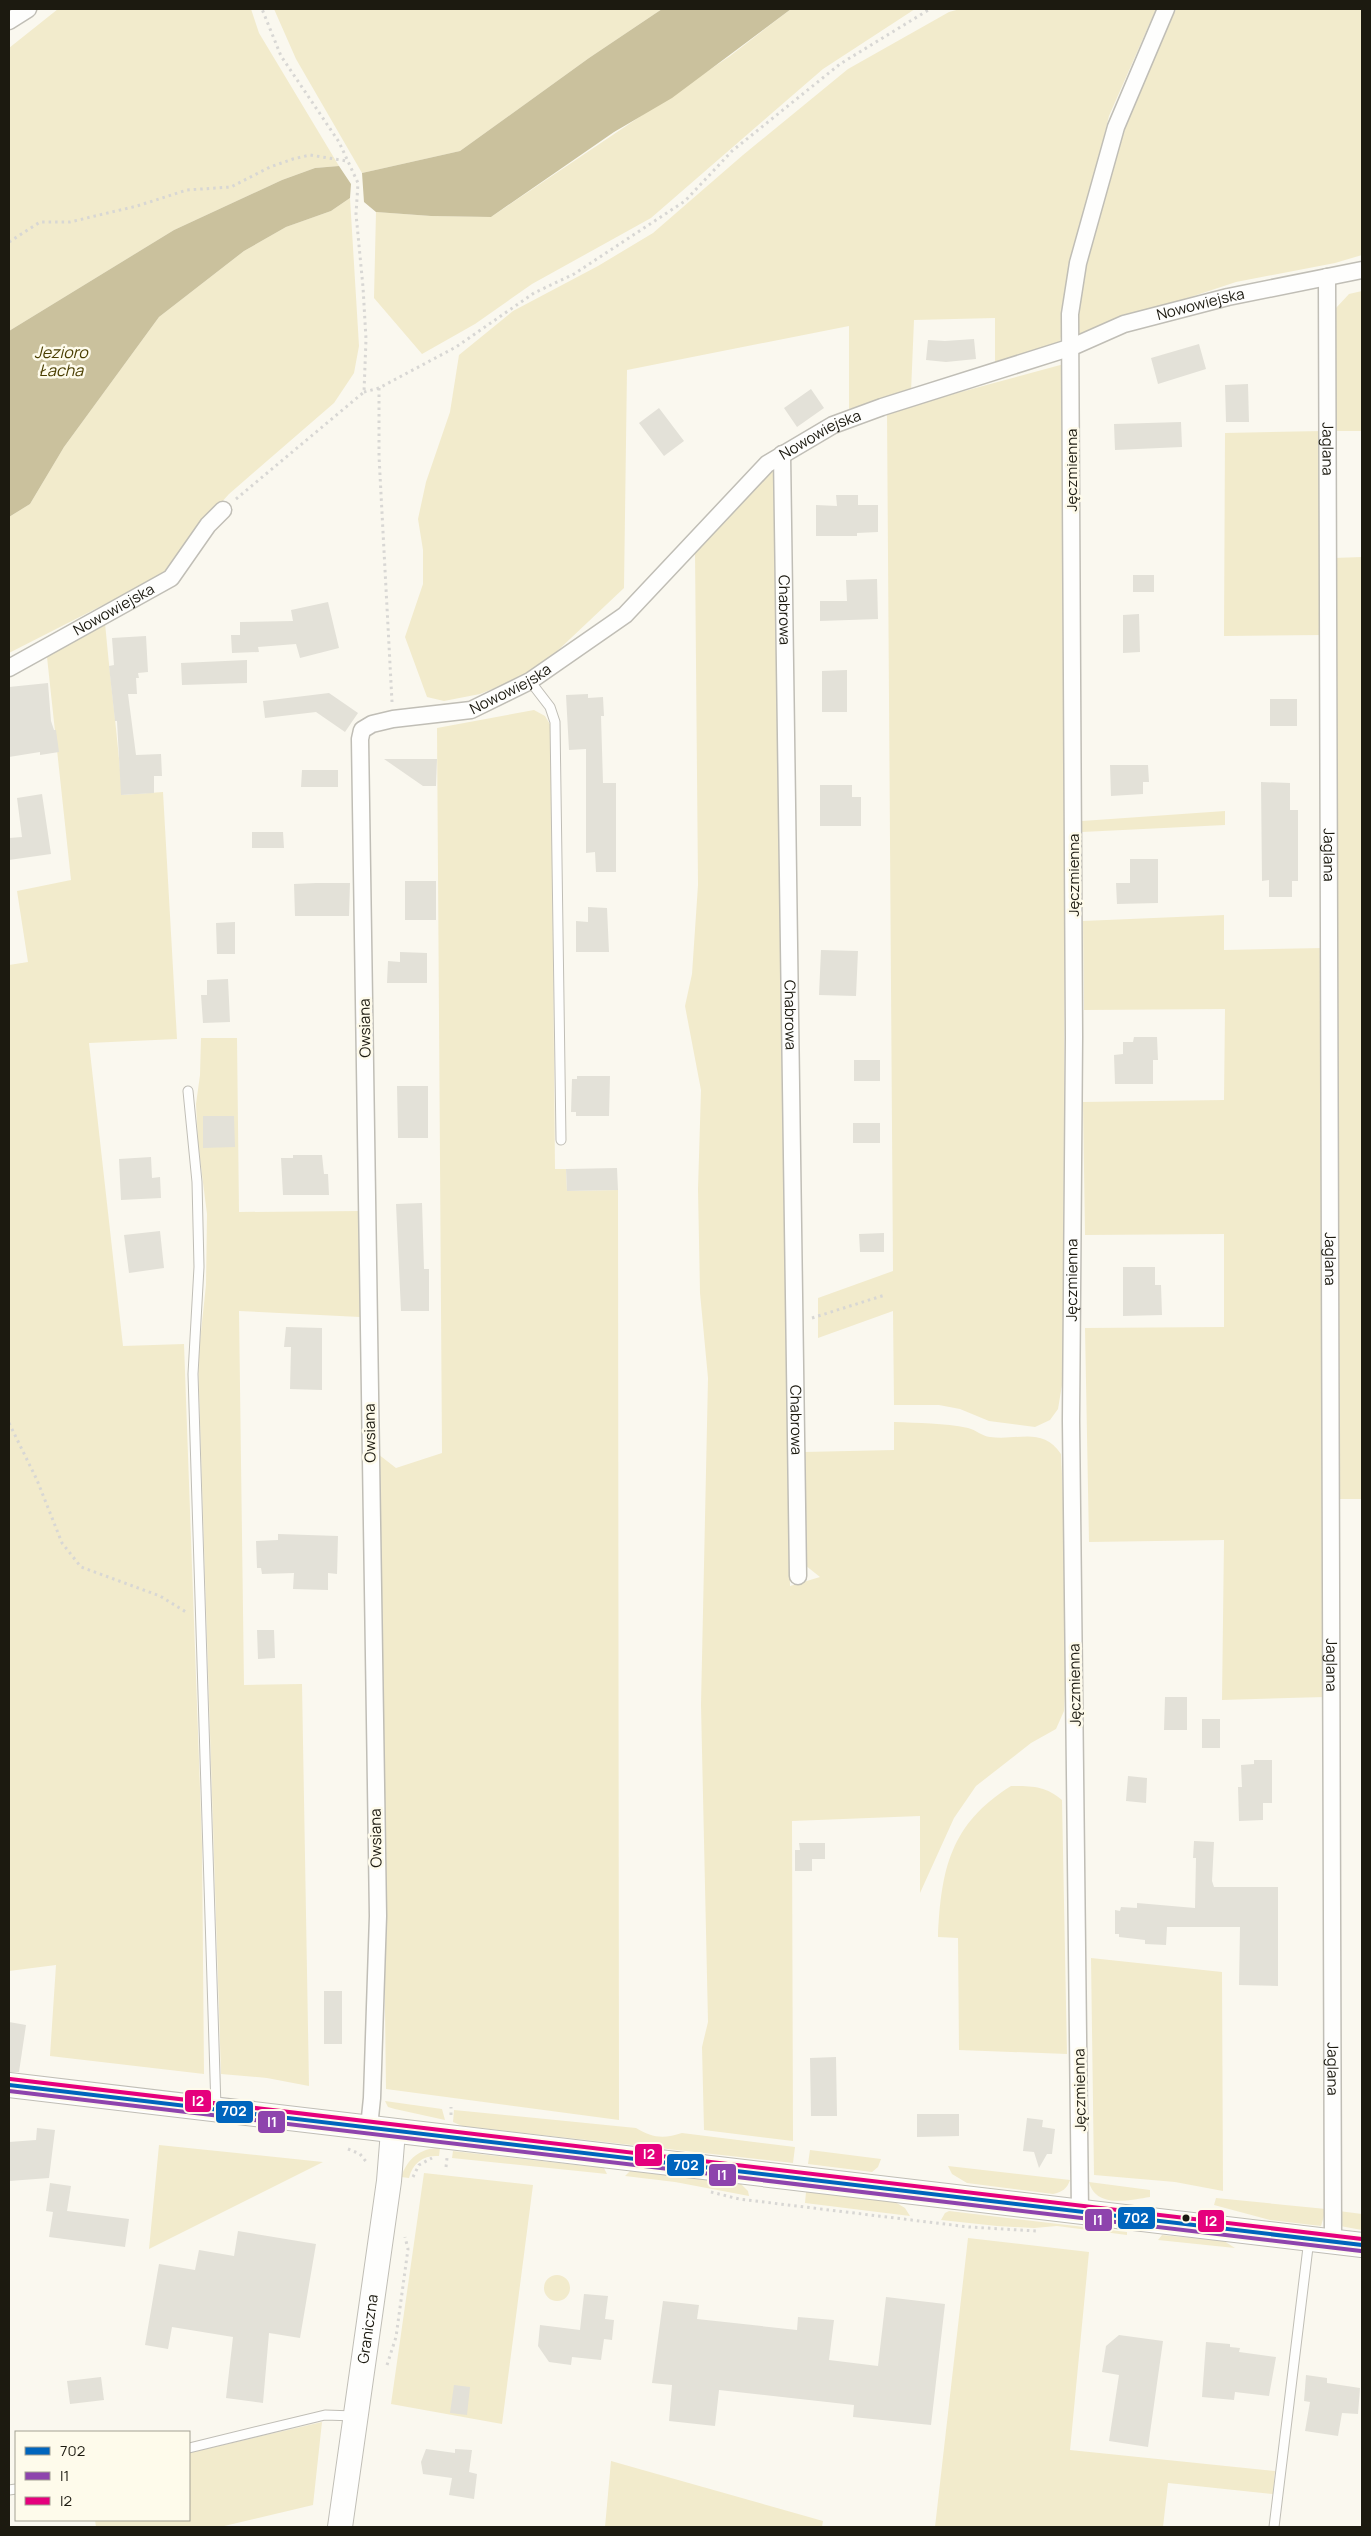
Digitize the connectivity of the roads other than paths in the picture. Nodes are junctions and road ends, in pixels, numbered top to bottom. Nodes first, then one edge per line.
1 (28, 9) edge
2 (1166, 9) edge
3 (9, 21) edge
4 (1362, 270) edge
5 (1327, 277) junction
6 (1072, 347) junction
7 (782, 454) junction
8 (223, 510) road end
9 (9, 668) edge
10 (530, 681) junction
11 (360, 739) joint
12 (188, 1091) dead end
13 (561, 1140) dead end
14 (798, 1576) dead end
15 (9, 2085) edge
16 (216, 2111) junction
17 (369, 2128) junction
18 (393, 2131) junction
19 (1080, 2212) junction
20 (1309, 2239) junction
21 (1333, 2242) junction
22 (1362, 2246) edge
23 (356, 2416) junction
24 (190, 2448) edge
25 (340, 2527) edge
26 (1274, 2527) edge

1 - 3 street
2 - 6 street, Jęczmienna
4 - 5 street, Nowowiejska
5 - 6 street, Nowowiejska
5 - 21 street, Jaglana
6 - 7 street, Nowowiejska
6 - 19 street, Jęczmienna
7 - 10 street, Nowowiejska
7 - 14 street, Chabrowa
8 - 9 street, Nowowiejska
10 - 11 street, Nowowiejska
10 - 13 lane
11 - 17 street, Owsiana
12 - 16 lane
15 - 16 main road
16 - 17 main road
17 - 18 main road
18 - 19 main road
18 - 23 main road, Graniczna
19 - 20 main road
20 - 21 main road
20 - 26 lane
21 - 22 main road
23 - 24 lane
23 - 25 main road, Graniczna

